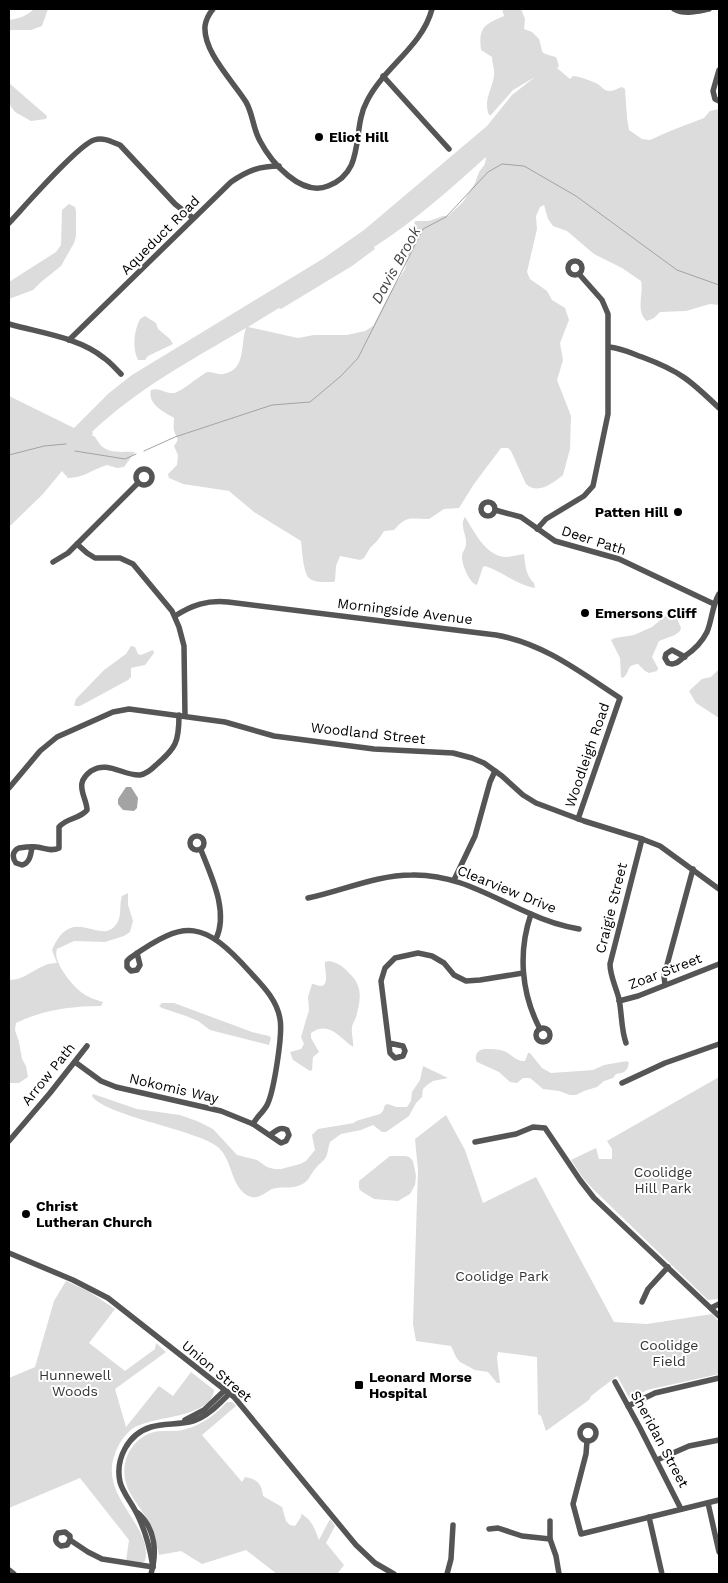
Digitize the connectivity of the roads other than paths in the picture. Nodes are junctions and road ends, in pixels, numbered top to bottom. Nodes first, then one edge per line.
1 (213, 9) edge
2 (432, 9) edge
3 (674, 9) edge
4 (710, 9) edge
5 (719, 70) edge
6 (383, 76) junction
7 (719, 102) edge
8 (449, 149) dead end
9 (279, 166) junction
10 (193, 218) junction
11 (9, 222) edge
12 (579, 274) dead end
13 (9, 324) edge
14 (69, 340) junction
15 (609, 347) junction
16 (122, 374) dead end
17 (719, 408) edge
18 (138, 483) dead end
19 (495, 510) dead end
20 (537, 529) junction
21 (77, 544) junction
22 (53, 562) dead end
23 (719, 594) edge
24 (714, 604) junction
25 (174, 616) junction
26 (684, 657) dead end
27 (620, 698) joint
28 (182, 716) junction
29 (495, 771) junction
30 (9, 788) edge
31 (578, 819) junction
32 (642, 838) junction
33 (32, 847) dead end
34 (200, 850) dead end
35 (693, 869) junction
36 (454, 880) junction
37 (719, 889) edge
38 (308, 898) dead end
39 (531, 914) junction
40 (579, 929) dead end
41 (216, 939) junction
42 (137, 953) dead end
43 (719, 964) edge
44 (523, 973) junction
45 (665, 985) junction
46 (619, 1001) junction
47 (540, 1029) dead end
48 (389, 1043) dead end
49 (626, 1043) dead end
50 (719, 1044) edge
51 (88, 1046) dead end
52 (75, 1062) junction
53 (622, 1083) dead end
54 (253, 1124) junction
55 (270, 1135) dead end
56 (9, 1142) edge
57 (475, 1142) dead end
58 (9, 1254) edge
59 (668, 1267) junction
60 (642, 1302) dead end
61 (719, 1304) edge
62 (711, 1308) junction
63 (719, 1316) edge
64 (719, 1378) edge
65 (614, 1382) dead end
66 (227, 1392) junction
67 (628, 1406) junction
68 (719, 1440) edge
69 (588, 1442) dead end
70 (657, 1460) junction
71 (719, 1500) edge
72 (708, 1503) junction
73 (681, 1509) junction
74 (649, 1517) junction
75 (550, 1522) dead end
76 (453, 1526) dead end
77 (489, 1528) dead end
78 (550, 1539) junction
79 (70, 1540) dead end
80 (719, 1552) edge
81 (153, 1567) junction
82 (9, 1570) edge
83 (14, 1574) edge
84 (151, 1574) edge
85 (394, 1574) edge
86 (446, 1574) edge
87 (559, 1574) edge
88 (662, 1574) edge

1 - 9 street
2 - 6 street
3 - 4 street
5 - 7 street
6 - 8 street
6 - 9 street
9 - 10 street, Aqueduct Road
10 - 11 street
10 - 14 street, Aqueduct Road
12 - 15 street
13 - 14 street
14 - 16 street
15 - 17 street
15 - 20 street
18 - 21 street
19 - 20 street, Deer Path
20 - 24 street, Deer Path
21 - 22 street
21 - 25 street
23 - 24 street
24 - 26 street
25 - 27 street, Morningside Avenue
25 - 28 street
27 - 31 street, Woodleigh Road
28 - 29 street, Woodland Street
28 - 30 street, Woodland Street
28 - 33 street
29 - 31 street, Woodland Street
29 - 36 street
31 - 32 street, Woodland Street
32 - 35 street, Woodland Street
32 - 46 street, Craigie Street
34 - 41 street
35 - 37 street, Woodland Street
35 - 45 street
36 - 38 street, Clearview Drive
36 - 39 street, Clearview Drive
39 - 40 street, Clearview Drive
39 - 44 street
41 - 42 street
41 - 54 street
43 - 45 street, Zoar Street
44 - 47 street
44 - 48 street
45 - 46 street, Zoar Street
46 - 49 street, Craigie Street
50 - 53 street
51 - 52 street, Arrow Path
52 - 54 street, Nokomis Way
52 - 56 street, Arrow Path
54 - 55 street, Nokomis Way
57 - 59 street
58 - 66 street, Union Street
59 - 60 street
59 - 62 street
61 - 62 street
62 - 63 street
64 - 67 street
65 - 67 street, Sheridan Street
66 - 81 street
66 - 85 street, Union Street
67 - 70 street, Sheridan Street
68 - 70 street
69 - 74 street
70 - 73 street, Sheridan Street
71 - 72 street
72 - 73 street
72 - 80 street
73 - 74 street
74 - 88 street
75 - 78 street
76 - 86 street
77 - 78 street
78 - 87 street
79 - 81 street
81 - 84 street
82 - 83 street

